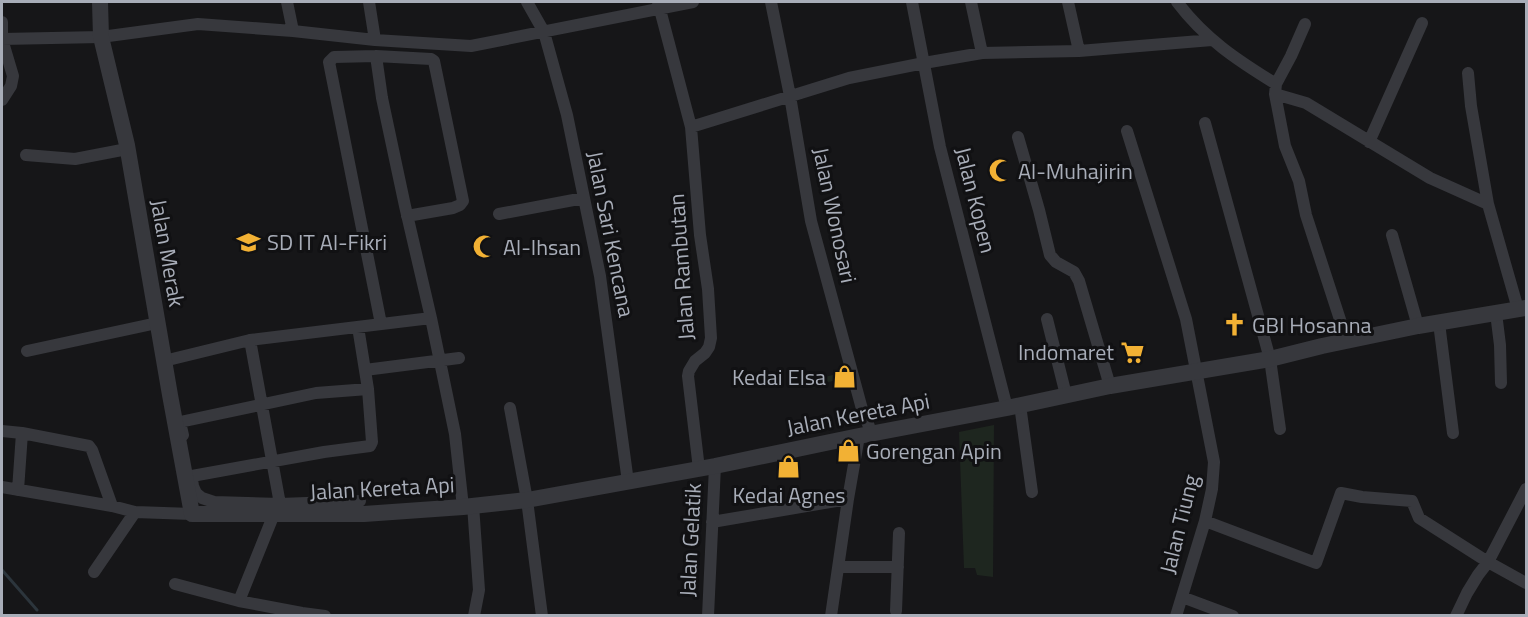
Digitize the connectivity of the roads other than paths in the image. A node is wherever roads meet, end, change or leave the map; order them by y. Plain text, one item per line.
1 (100, 2) edge
2 (286, 2) edge
3 (369, 2) edge
4 (527, 2) edge
5 (693, 2) edge
6 (771, 2) edge
7 (912, 2) edge
8 (971, 2) edge
9 (1068, 2) edge
10 (1177, 2) edge
11 (659, 5) edge
12 (2, 22) edge
13 (1422, 23) dead end
14 (1305, 24) dead end
15 (293, 31) junction
16 (544, 32) junction
17 (101, 37) junction
18 (2, 39) edge
19 (375, 40) junction
20 (1212, 40) junction
21 (1079, 51) junction
22 (982, 53) junction
23 (376, 56) junction
24 (924, 63) junction
25 (1468, 73) dead end
26 (1276, 89) junction
27 (790, 96) junction
28 (2, 100) edge
29 (1205, 123) dead end
30 (691, 127) junction
31 (1127, 131) dead end
32 (1018, 137) dead end
33 (1369, 142) junction
34 (127, 149) junction
35 (26, 155) dead end
36 (584, 198) junction
37 (1488, 204) junction
38 (499, 214) dead end
39 (407, 216) junction
40 (1392, 235) dead end
41 (1522, 309) edge
42 (1496, 313) junction
43 (431, 318) junction
44 (1047, 319) dead end
45 (157, 323) junction
46 (1439, 323) junction
47 (381, 324) junction
48 (1418, 326) junction
49 (358, 327) junction
50 (250, 340) junction
51 (1347, 341) junction
52 (27, 351) dead end
53 (459, 358) dead end
54 (1270, 359) junction
55 (440, 360) junction
56 (164, 361) junction
57 (365, 370) junction
58 (1196, 371) junction
59 (1501, 383) dead end
60 (1110, 386) junction
61 (368, 389) junction
62 (1066, 395) junction
63 (262, 405) junction
64 (1013, 406) junction
65 (510, 408) dead end
66 (1280, 429) dead end
67 (2, 431) edge
68 (22, 433) junction
69 (1453, 433) dead end
70 (865, 435) junction
71 (273, 462) junction
72 (707, 468) junction
73 (192, 476) junction
74 (628, 482) junction
75 (2, 488) edge
76 (1527, 489) edge
77 (18, 490) junction
78 (1032, 492) dead end
79 (848, 499) junction
80 (527, 500) junction
81 (360, 501) dead end
82 (112, 506) junction
83 (468, 506) junction
84 (277, 509) junction
85 (135, 512) junction
86 (192, 514) junction
87 (1205, 520) junction
88 (712, 522) junction
89 (899, 533) dead end
90 (1488, 562) junction
91 (839, 567) junction
92 (898, 567) junction
93 (94, 572) dead end
94 (1527, 583) edge
95 (175, 584) dead end
96 (1182, 597) junction
97 (239, 601) junction
98 (896, 610) dead end
99 (325, 615) edge
100 (474, 615) edge
101 (542, 615) edge
102 (708, 615) edge
103 (831, 615) edge
104 (1176, 615) edge
105 (1233, 615) edge
106 (1456, 615) edge

1 - 17 street, Jalan Merak
2 - 15 street
3 - 19 street
4 - 16 street, Jalan Sari Kencana
5 - 11 street
6 - 27 street, Jalan Wonosari
7 - 24 street, Jalan Kopen
8 - 22 street
9 - 21 street
10 - 20 street
11 - 16 street
11 - 30 street, Jalan Rambutan
12 - 18 street
13 - 33 street
14 - 26 street
15 - 17 street
15 - 19 street
16 - 19 street
16 - 36 street, Jalan Sari Kencana
17 - 18 street
17 - 34 street, Jalan Merak
18 - 28 street
20 - 21 street
20 - 26 street
21 - 22 street
22 - 24 street
23 - 39 street
23 - 39 street
23 - 47 street
24 - 27 street
24 - 64 street, Jalan Kopen
25 - 37 street
26 - 33 street
26 - 51 street
27 - 30 street
27 - 70 street, Jalan Wonosari
29 - 54 street
30 - 72 street, Jalan Rambutan
31 - 58 street, Jalan Tiung
32 - 60 street
33 - 37 street
34 - 35 street
34 - 45 street, Jalan Merak
36 - 38 street
36 - 74 street, Jalan Sari Kencana
37 - 41 street
39 - 43 street
40 - 48 street
41 - 42 street, Jalan Kereta Api
42 - 46 street, Jalan Kereta Api
42 - 59 street
43 - 47 street
43 - 55 street
44 - 62 street
45 - 52 street
45 - 56 street, Jalan Merak
46 - 48 street, Jalan Kereta Api
46 - 69 street
47 - 49 street
48 - 51 street, Jalan Kereta Api
49 - 50 street
49 - 57 street
50 - 56 street
50 - 63 street
51 - 54 street, Jalan Kereta Api
53 - 55 street
54 - 58 street, Jalan Kereta Api
54 - 66 street
55 - 57 street
55 - 83 street
56 - 86 street, Jalan Merak
57 - 61 street
58 - 60 street, Jalan Kereta Api
58 - 87 street, Jalan Tiung
60 - 62 street, Jalan Kereta Api
61 - 63 street
61 - 71 street
62 - 64 street, Jalan Kereta Api
63 - 71 street
63 - 73 street
64 - 70 street, Jalan Kereta Api
64 - 78 street, Jalan Kopen
65 - 80 street
67 - 68 street
68 - 77 street
68 - 82 street
70 - 72 street, Jalan Kereta Api
70 - 79 street
71 - 73 street
71 - 84 street
72 - 74 street, Jalan Kereta Api
72 - 88 street, Jalan Gelatik
73 - 84 street
74 - 80 street, Jalan Kereta Api
75 - 77 street
76 - 90 street
77 - 82 street
79 - 88 street
79 - 91 street
80 - 83 street, Jalan Kereta Api
80 - 101 street
81 - 84 street
82 - 85 street
83 - 84 street, Jalan Kereta Api
83 - 100 street
84 - 86 street, Jalan Kereta Api
84 - 97 street
85 - 86 street
85 - 93 street
87 - 90 street
87 - 96 street, Jalan Tiung
88 - 102 street, Jalan Gelatik
89 - 92 street
90 - 94 street
90 - 106 street
91 - 92 street
91 - 103 street
92 - 98 street
95 - 97 street
96 - 104 street, Jalan Tiung
96 - 105 street
97 - 99 street

